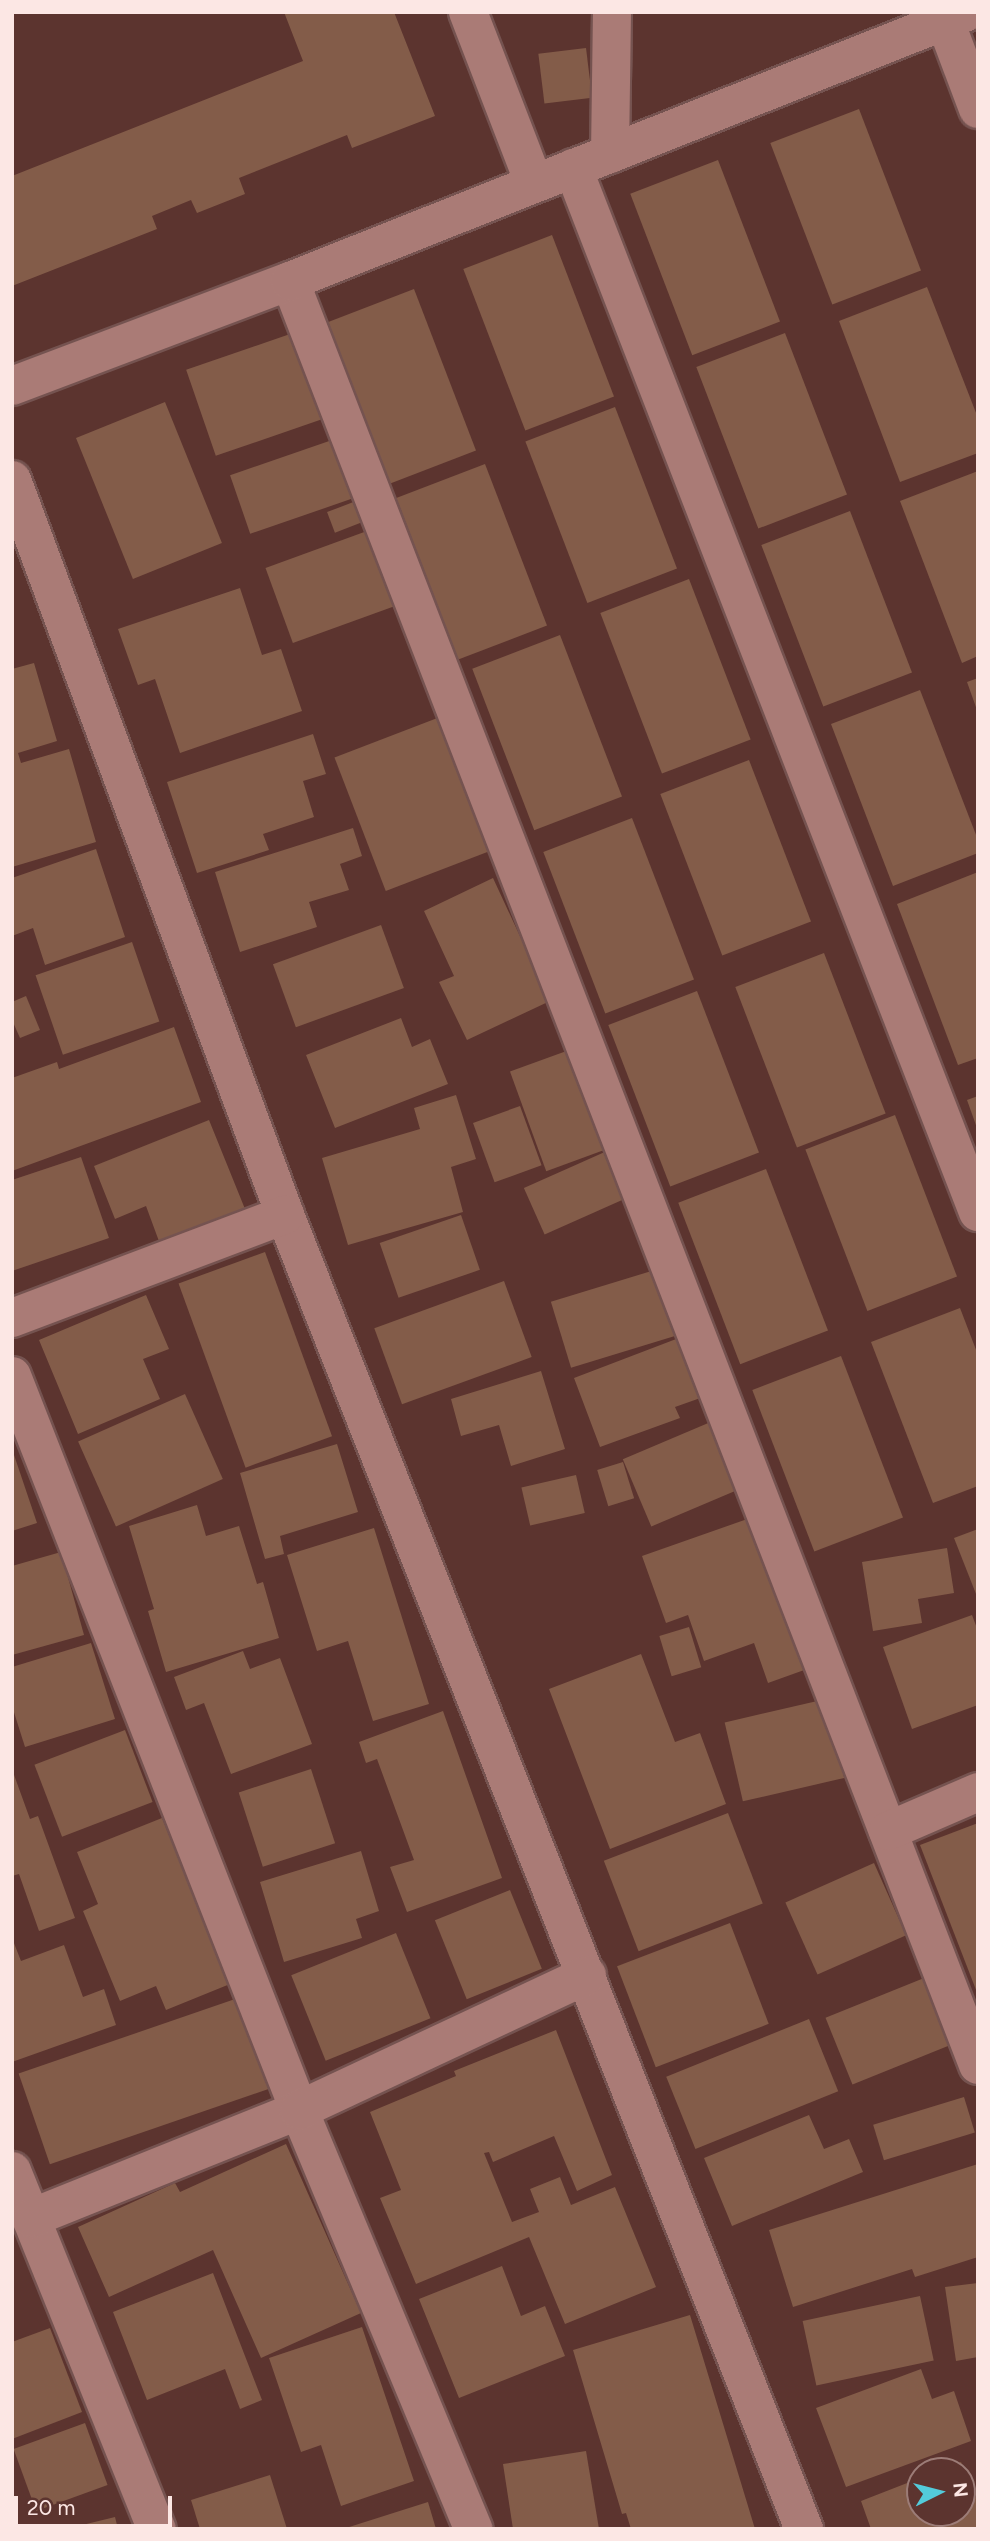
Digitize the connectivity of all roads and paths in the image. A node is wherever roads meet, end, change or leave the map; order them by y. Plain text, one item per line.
1 (468, 12) edge
2 (612, 12) edge
3 (956, 17) edge
4 (978, 109) edge
5 (610, 154) junction
6 (573, 169) junction
7 (534, 183) junction
8 (290, 281) junction
9 (12, 386) edge
10 (12, 480) edge
11 (978, 1212) edge
12 (285, 1215) junction
13 (12, 1318) edge
14 (12, 1376) edge
15 (978, 1792) edge
16 (888, 1831) junction
17 (587, 1975) junction
18 (978, 2065) edge
19 (299, 2110) junction
20 (12, 2171) edge
21 (31, 2218) junction
22 (158, 2529) edge
23 (473, 2529) edge
24 (804, 2529) edge

1 - 7 street
2 - 5 street
3 - 4 street
3 - 5 street
5 - 6 street
6 - 7 street
6 - 11 street
7 - 8 street
8 - 9 street
8 - 16 street
10 - 12 street
12 - 13 street
12 - 17 street
14 - 19 street
15 - 16 street
16 - 18 street
17 - 19 street
17 - 24 street
19 - 21 street
19 - 23 street
20 - 21 street
21 - 22 street

